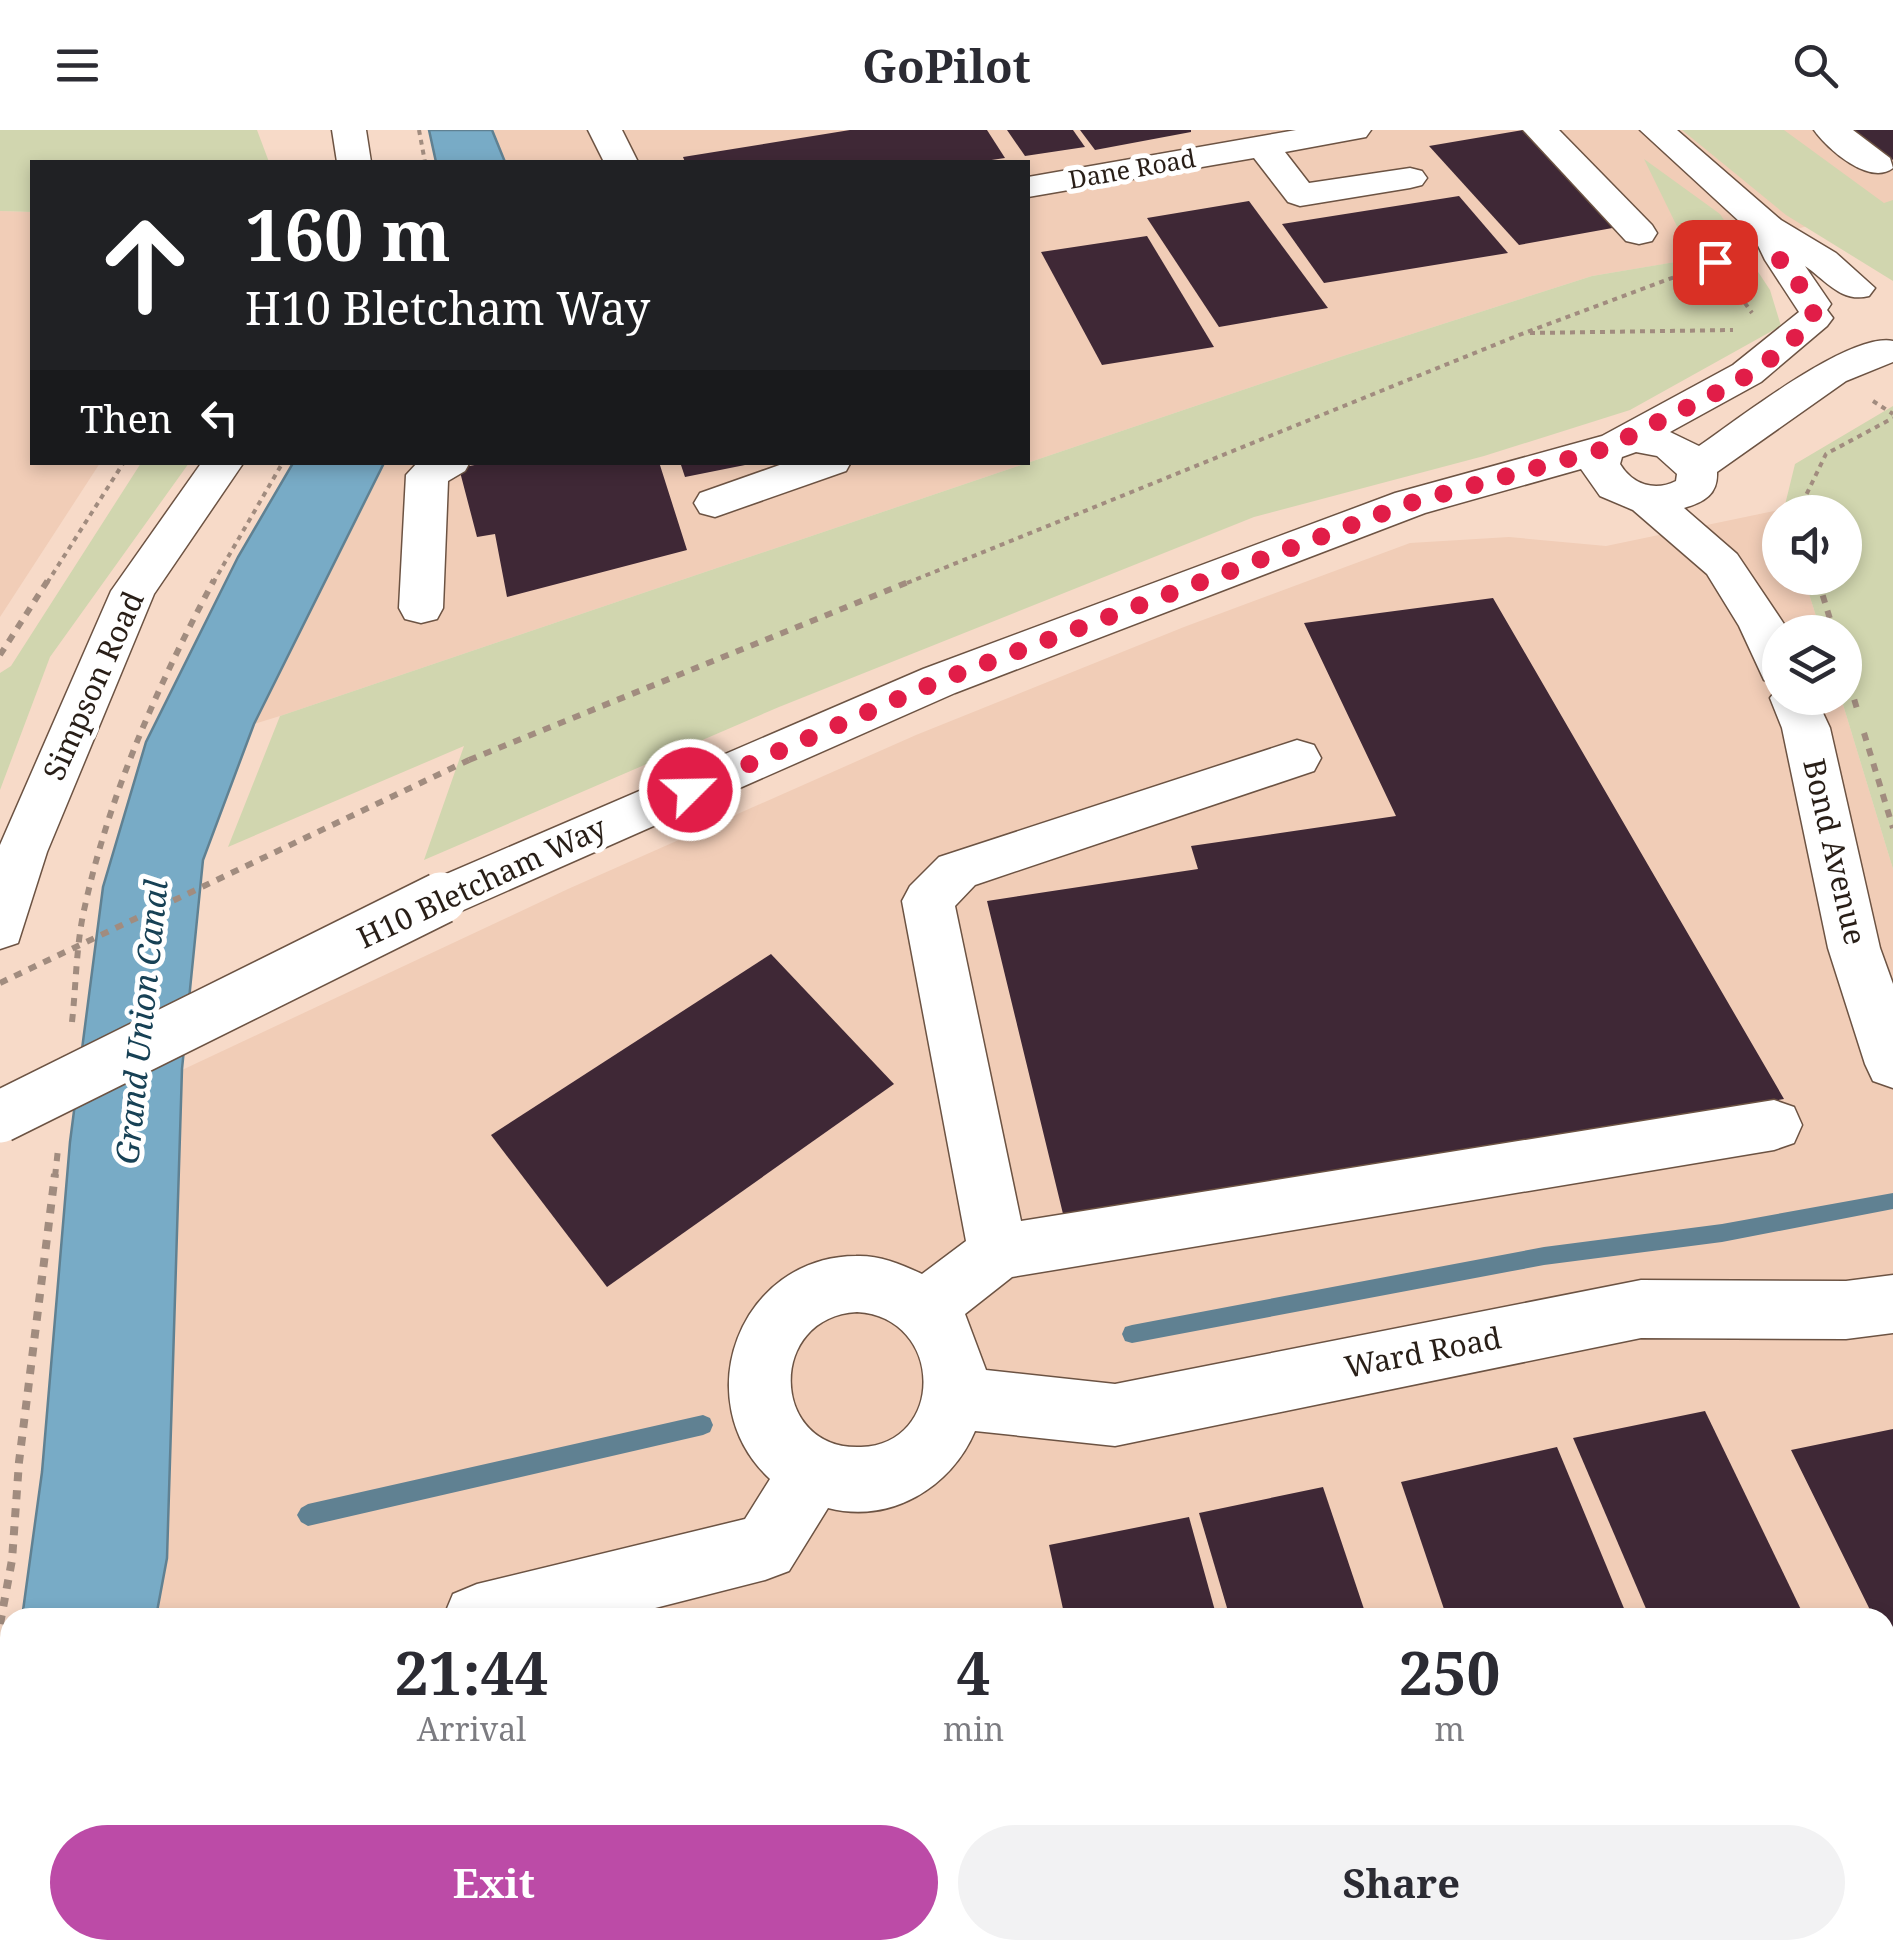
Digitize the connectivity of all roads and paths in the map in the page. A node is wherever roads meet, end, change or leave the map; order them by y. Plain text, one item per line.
1 (349, 130) edge
2 (419, 130) edge
3 (605, 130) edge
4 (1354, 130) edge
5 (1540, 130) edge
6 (1657, 130) edge
7 (1830, 130) edge
8 (1263, 146) junction
9 (354, 160) edge
10 (425, 160) edge
11 (621, 160) edge
12 (1878, 166) dead end
13 (1410, 178) dead end
14 (1030, 187) edge
15 (1640, 233) dead end
16 (1775, 244) junction
17 (1874, 292) edge
18 (1813, 311) junction
19 (1746, 330) dead end
20 (1524, 333) junction
21 (1890, 351) edge
22 (1893, 418) edge
23 (1610, 457) junction
24 (122, 465) edge
25 (222, 465) edge
26 (444, 465) edge
27 (822, 465) edge
28 (1697, 474) junction
29 (1806, 495) edge
30 (1647, 499) junction
31 (715, 503) dead end
32 (1722, 564) junction
33 (421, 608) dead end
34 (1762, 628) edge
35 (0, 655) edge
36 (1800, 715) edge
37 (1859, 715) edge
38 (1297, 758) dead end
39 (1893, 828) edge
40 (0, 928) edge
41 (0, 983) edge
42 (1893, 1064) edge
43 (0, 1117) edge
44 (1774, 1125) dead end
45 (998, 1252) junction
46 (1893, 1304) edge
47 (925, 1308) junction
48 (956, 1398) junction
49 (814, 1471) junction
50 (518, 1608) edge

1 - 9 street
2 - 10 path
3 - 11 street
4 - 8 street, Dane Road
5 - 15 street
6 - 16 street
7 - 12 street
8 - 13 street
8 - 14 street, Dane Road
16 - 17 street
16 - 18 street
16 - 20 path
17 - 18 street
18 - 21 street
18 - 23 street, H10 Bletcham Way
19 - 20 path
20 - 41 path, bridge
21 - 28 street
22 - 29 path
23 - 28 street
23 - 30 street
23 - 43 street, H10 Bletcham Way, bridge
24 - 35 path
25 - 40 street, Simpson Road
26 - 33 street
27 - 31 street
28 - 30 street
28 - 32 street
30 - 32 street
32 - 34 street
36 - 42 street, Bond Avenue
37 - 39 path
38 - 45 street
44 - 45 street
45 - 47 street
46 - 48 street, Ward Road
47 - 48 street
47 - 49 street
48 - 49 street
49 - 50 street

